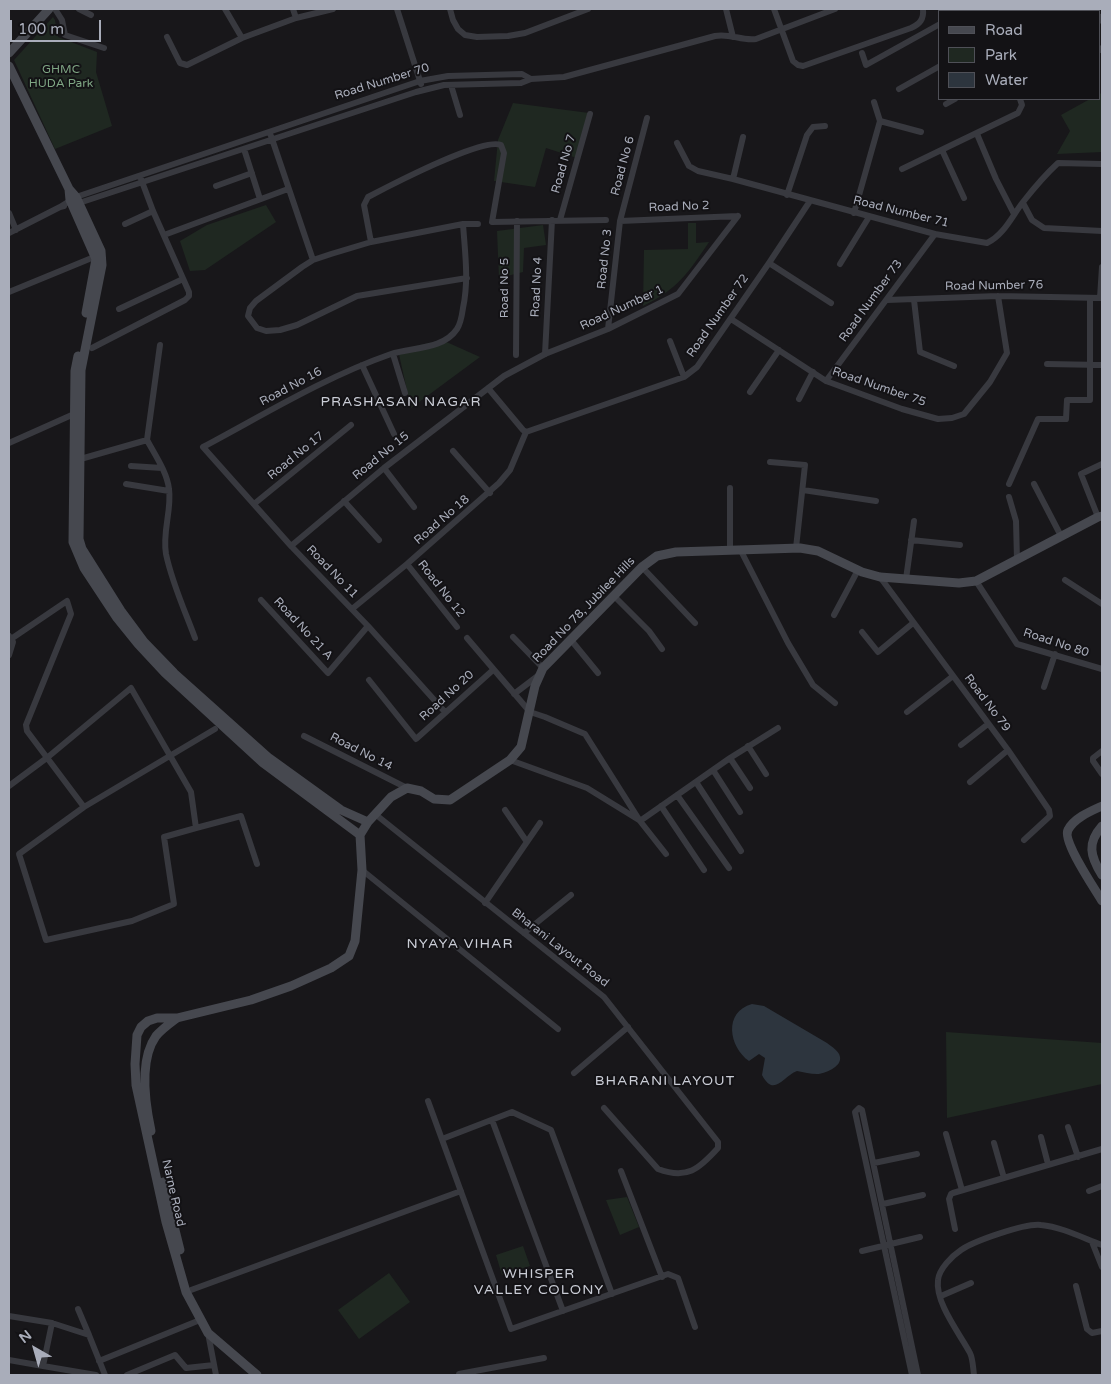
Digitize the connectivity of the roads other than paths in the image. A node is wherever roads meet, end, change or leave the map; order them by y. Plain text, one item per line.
1 (49, 9) edge
2 (55, 9) edge
3 (79, 9) edge
4 (225, 9) edge
5 (293, 9) edge
6 (333, 9) edge
7 (397, 9) edge
8 (450, 9) edge
9 (588, 9) edge
10 (726, 9) edge
11 (774, 9) edge
12 (835, 9) edge
13 (923, 9) edge
14 (91, 15) dead end
15 (296, 18) junction
16 (938, 25) edge
17 (782, 30) junction
18 (167, 37) dead end
19 (733, 37) junction
20 (242, 38) junction
21 (104, 48) dead end
22 (9, 53) edge
23 (862, 53) dead end
24 (9, 66) edge
25 (938, 67) edge
26 (531, 79) junction
27 (420, 81) junction
28 (451, 85) junction
29 (899, 89) dead end
30 (422, 90) junction
31 (953, 100) edge
32 (1020, 100) edge
33 (874, 102) dead end
34 (946, 104) dead end
35 (590, 114) dead end
36 (460, 115) dead end
37 (647, 118) dead end
38 (880, 120) junction
39 (825, 126) dead end
40 (270, 132) junction
41 (921, 132) dead end
42 (976, 134) junction
43 (743, 137) dead end
44 (272, 140) junction
45 (677, 144) dead end
46 (244, 149) junction
47 (942, 150) junction
48 (1102, 164) edge
49 (902, 169) dead end
50 (252, 173) junction
51 (140, 176) junction
52 (732, 179) junction
53 (142, 183) junction
54 (216, 186) dead end
55 (288, 189) junction
56 (788, 194) junction
57 (964, 198) dead end
58 (260, 199) junction
59 (75, 201) junction
60 (810, 201) junction
61 (1023, 202) junction
62 (153, 211) junction
63 (9, 213) edge
64 (854, 213) junction
65 (1014, 214) junction
66 (738, 216) joint
67 (869, 217) junction
68 (552, 220) junction
69 (560, 220) junction
70 (606, 220) dead end
71 (620, 220) junction
72 (517, 221) junction
73 (124, 224) dead end
74 (463, 224) junction
75 (478, 224) dead end
76 (16, 230) junction
77 (1102, 231) edge
78 (9, 233) edge
79 (935, 234) junction
80 (164, 235) junction
81 (371, 242) junction
82 (99, 255) junction
83 (314, 260) junction
84 (769, 263) junction
85 (840, 264) dead end
86 (1102, 268) edge
87 (467, 278) junction
88 (183, 279) junction
89 (9, 292) edge
90 (998, 296) junction
91 (1090, 298) junction
92 (1101, 298) edge
93 (886, 300) junction
94 (914, 300) junction
95 (831, 303) dead end
96 (119, 309) dead end
97 (731, 319) junction
98 (608, 329) junction
99 (670, 341) dead end
100 (160, 345) dead end
101 (92, 348) dead end
102 (779, 350) junction
103 (393, 354) junction
104 (545, 354) junction
105 (516, 355) dead end
106 (1047, 364) dead end
107 (1102, 364) edge
108 (362, 365) junction
109 (1089, 365) junction
110 (954, 366) dead end
111 (813, 372) junction
112 (684, 377) junction
113 (826, 381) junction
114 (488, 388) junction
115 (405, 392) dead end
116 (750, 392) dead end
117 (798, 399) dead end
118 (74, 414) junction
119 (351, 425) dead end
120 (526, 432) junction
121 (394, 434) dead end
122 (148, 440) junction
123 (9, 443) edge
124 (203, 447) joint
125 (453, 450) dead end
126 (76, 461) junction
127 (770, 462) dead end
128 (1102, 464) edge
129 (131, 466) dead end
130 (162, 468) junction
131 (384, 468) junction
132 (126, 484) dead end
133 (1009, 484) dead end
134 (1034, 484) dead end
135 (730, 488) dead end
136 (802, 490) junction
137 (170, 491) junction
138 (490, 493) junction
139 (1009, 497) dead end
140 (344, 501) junction
141 (876, 501) dead end
142 (254, 504) junction
143 (414, 507) dead end
144 (1100, 517) edge
145 (914, 521) dead end
146 (1061, 536) junction
147 (379, 540) dead end
148 (911, 540) junction
149 (960, 545) dead end
150 (291, 546) junction
151 (796, 548) junction
152 (740, 549) junction
153 (730, 550) junction
154 (1017, 560) junction
155 (407, 564) junction
156 (642, 567) junction
157 (858, 570) junction
158 (880, 578) junction
159 (906, 579) junction
160 (1065, 580) dead end
161 (976, 581) junction
162 (614, 596) junction
163 (261, 600) dead end
164 (1102, 604) edge
165 (352, 609) junction
166 (834, 615) dead end
167 (695, 623) dead end
168 (913, 623) junction
169 (368, 626) junction
170 (457, 627) dead end
171 (862, 632) dead end
172 (10, 637) edge
173 (513, 637) dead end
174 (195, 638) dead end
175 (467, 638) dead end
176 (571, 640) junction
177 (662, 649) dead end
178 (9, 654) edge
179 (1055, 654) junction
180 (1102, 669) edge
181 (494, 670) junction
182 (542, 671) junction
183 (598, 673) dead end
184 (953, 676) junction
185 (369, 680) dead end
186 (1044, 687) dead end
187 (514, 694) junction
188 (835, 703) dead end
189 (445, 712) junction
190 (530, 712) junction
191 (908, 712) dead end
192 (988, 724) junction
193 (778, 728) dead end
194 (215, 729) dead end
195 (304, 736) dead end
196 (961, 745) dead end
197 (748, 746) junction
198 (1008, 750) junction
199 (1102, 751) edge
200 (48, 756) junction
201 (170, 756) junction
202 (730, 758) junction
203 (510, 760) junction
204 (713, 770) junction
205 (766, 774) dead end
206 (1102, 774) edge
207 (12, 779) edge
208 (696, 782) junction
209 (970, 782) dead end
210 (9, 786) edge
211 (407, 788) junction
212 (750, 788) dead end
213 (678, 795) junction
214 (661, 806) junction
215 (1102, 806) edge
216 (84, 807) junction
217 (505, 810) dead end
218 (740, 812) dead end
219 (375, 814) junction
220 (640, 821) junction
221 (368, 822) junction
222 (540, 823) dead end
223 (1102, 826) edge
224 (196, 828) junction
225 (360, 835) junction
226 (1024, 840) dead end
227 (527, 842) junction
228 (741, 851) dead end
229 (666, 854) dead end
230 (257, 864) dead end
231 (729, 868) dead end
232 (362, 870) junction
233 (704, 870) dead end
234 (1102, 872) edge
235 (572, 895) dead end
236 (1102, 901) edge
237 (485, 903) junction
238 (524, 933) junction
239 (177, 1018) junction
240 (628, 1026) junction
241 (558, 1030) dead end
242 (574, 1074) dead end
243 (428, 1101) dead end
244 (604, 1108) dead end
245 (492, 1120) junction
246 (1068, 1127) dead end
247 (946, 1134) dead end
248 (1041, 1137) dead end
249 (442, 1138) junction
250 (994, 1143) dead end
251 (1102, 1149) edge
252 (917, 1154) dead end
253 (1078, 1156) junction
254 (874, 1163) junction
255 (1048, 1164) junction
256 (621, 1171) dead end
257 (1004, 1178) junction
258 (1102, 1186) edge
259 (962, 1190) junction
260 (461, 1191) junction
261 (1089, 1191) dead end
262 (923, 1195) dead end
263 (882, 1204) junction
264 (955, 1229) dead end
265 (920, 1237) dead end
266 (1092, 1242) junction
267 (888, 1245) junction
268 (1102, 1245) edge
269 (862, 1250) dead end
270 (1102, 1267) edge
271 (662, 1276) junction
272 (971, 1283) dead end
273 (1076, 1286) dead end
274 (190, 1290) junction
275 (612, 1294) junction
276 (941, 1296) junction
277 (78, 1309) dead end
278 (563, 1311) junction
279 (9, 1316) edge
280 (200, 1320) junction
281 (52, 1323) junction
282 (695, 1327) dead end
283 (1102, 1331) edge
284 (208, 1334) junction
285 (89, 1336) junction
286 (544, 1358) dead end
287 (9, 1360) edge
288 (100, 1361) junction
289 (214, 1365) junction
290 (43, 1366) junction
291 (96, 1375) edge
292 (104, 1375) edge
293 (127, 1375) edge
294 (216, 1375) edge
295 (257, 1375) edge
296 (266, 1375) edge
297 (458, 1375) edge
298 (912, 1375) edge
299 (918, 1375) edge
300 (974, 1375) edge

1 - 22 main road
2 - 21 street
3 - 14 street
4 - 20 street
5 - 15 street
6 - 15 street
7 - 27 street
8 - 9 street
10 - 19 street
11 - 17 street
12 - 17 street, Road Number 70
13 - 17 street
15 - 20 street
16 - 23 street
17 - 19 street, Road Number 70
18 - 20 street
19 - 26 street, Road Number 70
24 - 59 main road
25 - 29 street
26 - 27 street, Road Number 70
26 - 28 street
27 - 30 street
27 - 40 street, Road Number 70
28 - 30 street
28 - 36 street
30 - 44 street
31 - 34 street
32 - 42 street
33 - 38 street
35 - 69 street, Road No 7
37 - 71 street, Road No 6
38 - 41 street
38 - 64 street
39 - 56 street
40 - 44 street
40 - 51 street, Road Number 70
42 - 47 street
42 - 65 street
43 - 52 street
44 - 46 street
44 - 55 street
45 - 52 street, Road Number 71
46 - 50 street
46 - 53 street
47 - 49 street
47 - 57 street
48 - 61 street, Road Number 71
50 - 54 street
50 - 58 street
51 - 53 street
51 - 59 street, Road Number 70
52 - 56 street, Road Number 71
53 - 59 street
53 - 62 street
55 - 58 street
55 - 83 street
56 - 60 street, Road Number 71
58 - 80 street
59 - 76 street
59 - 82 main road
60 - 64 street, Road Number 71
60 - 84 street, Road Number 72
61 - 65 street, Road Number 71
61 - 77 street
62 - 73 street
62 - 80 street
63 - 76 street
64 - 67 street, Road Number 71
65 - 79 street, Road Number 71
66 - 71 street, Road No 2
66 - 98 street, Road Number 1
67 - 79 street, Road Number 71
67 - 85 street
68 - 69 street
68 - 72 street
68 - 104 street, Road No 4
69 - 70 street
71 - 98 street, Road No 3
72 - 81 street
72 - 105 street, Road No 5
74 - 75 street
74 - 81 street
74 - 87 street, Road No 16
76 - 78 street
79 - 93 street, Road Number 73
80 - 88 street
81 - 83 street
82 - 89 street
82 - 118 main road
82 - 126 main road
83 - 87 street
84 - 95 street
84 - 97 street, Road Number 72
86 - 92 street
87 - 103 street, Road No 16
88 - 96 street
88 - 101 street
90 - 91 street, Road Number 76
90 - 94 street, Road Number 76
90 - 113 street, Road Number 75
91 - 92 street, Road Number 76
91 - 109 street
93 - 94 street, Road Number 76
93 - 113 street, Road Number 73
94 - 110 street
97 - 102 street, Road Number 75
97 - 112 street, Road Number 72
98 - 104 street, Road Number 1
99 - 112 street
100 - 122 street
102 - 111 street, Road Number 75
102 - 116 street
103 - 108 street, Road No 16
103 - 115 street
104 - 114 street, Road Number 1
106 - 109 street
107 - 109 street
108 - 121 street
108 - 124 street, Road No 16
109 - 133 street
111 - 113 street, Road Number 75
111 - 117 street
112 - 120 street, Road Number 72
114 - 120 street
114 - 131 street, Road No 15
118 - 123 street
118 - 126 main road
119 - 142 street, Road No 17
120 - 138 street, Road No 18
122 - 126 street
122 - 130 street
124 - 142 street, Road No 11
125 - 138 street
126 - 221 main road
126 - 225 main road
127 - 136 street
128 - 144 street
129 - 130 street
130 - 137 street
131 - 140 street, Road No 15
131 - 143 street
132 - 137 street
134 - 146 street
135 - 153 street
136 - 141 street
136 - 151 street
137 - 174 street
138 - 155 street, Road No 18
139 - 154 street
140 - 147 street
140 - 150 street, Road No 15
142 - 150 street, Road No 11
144 - 146 main road, Road No 78, Jubilee Hills
145 - 148 street
146 - 154 main road, Road No 78, Jubilee Hills
148 - 149 street
148 - 159 street
150 - 165 street, Road No 11
151 - 152 main road, Road No 78, Jubilee Hills
151 - 157 main road, Road No 78, Jubilee Hills
152 - 153 main road, Road No 78, Jubilee Hills
152 - 188 street
153 - 156 main road, Road No 78, Jubilee Hills
154 - 161 main road, Road No 78, Jubilee Hills
155 - 165 street, Road No 18
155 - 170 street, Road No 12
156 - 162 main road, Road No 78, Jubilee Hills
156 - 167 street
157 - 158 main road, Road No 78, Jubilee Hills
157 - 166 street
158 - 159 main road, Road No 78, Jubilee Hills
158 - 168 street, Road No 79
159 - 161 main road, Road No 78, Jubilee Hills
160 - 164 street
161 - 179 street, Road No 80
162 - 176 main road, Road No 78, Jubilee Hills
162 - 177 street
163 - 169 street, Road No 21 A
165 - 169 street, Road No 11
168 - 171 street
168 - 184 street, Road No 79
169 - 189 street, Road No 11
172 - 178 street
172 - 200 street
173 - 182 street
175 - 181 street
176 - 182 main road, Road No 78, Jubilee Hills
176 - 183 street
179 - 180 street, Road No 80
179 - 186 street
181 - 187 street
181 - 189 street, Road No 20
182 - 187 street
182 - 190 main road, Road No 78, Jubilee Hills
184 - 191 street
184 - 192 street, Road No 79
185 - 189 street, Road No 20
187 - 190 street
190 - 203 main road, Road No 78, Jubilee Hills
190 - 220 street
192 - 196 street
192 - 198 street, Road No 79
193 - 197 street
194 - 201 street
195 - 211 street, Road No 14
197 - 202 street
197 - 205 street
198 - 209 street
198 - 226 street, Road No 79
199 - 206 street
200 - 201 street
200 - 207 street
200 - 216 street
201 - 216 street
201 - 224 street
202 - 204 street
202 - 212 street
203 - 211 main road, Road No 78, Jubilee Hills
203 - 220 street
204 - 208 street
204 - 218 street
207 - 210 street
208 - 213 street
208 - 228 street
211 - 219 main road
213 - 214 street
213 - 231 street
214 - 220 street
214 - 233 street
215 - 236 main road
216 - 224 street
217 - 227 street
219 - 221 main road
219 - 237 street, Bharani Layout Road
220 - 229 street
221 - 225 main road
222 - 227 street
223 - 234 main road
224 - 230 street
225 - 232 main road, Narne Road
227 - 237 street
232 - 239 main road, Narne Road
232 - 241 street
235 - 238 street
237 - 238 street, Bharani Layout Road
238 - 240 street, Bharani Layout Road
239 - 274 main road, Narne Road
239 - 280 main road, Narne Road
240 - 242 street
240 - 244 street, Bharani Layout Road
243 - 249 street
245 - 249 street
245 - 275 street
245 - 278 street
246 - 253 street
247 - 259 street
248 - 255 street
249 - 260 street
250 - 257 street
251 - 253 street
252 - 254 street
253 - 255 street
254 - 263 street
254 - 267 street
255 - 257 street
256 - 271 street
257 - 259 street
258 - 261 street
259 - 264 street
260 - 274 street
260 - 278 street
262 - 263 street
263 - 267 street
265 - 267 street
266 - 268 street
266 - 270 street
266 - 276 street
267 - 269 street
267 - 298 street
267 - 299 street
271 - 275 street
271 - 282 street
272 - 276 street
273 - 283 street
274 - 296 main road, Narne Road
275 - 278 street
276 - 300 street
277 - 285 street
279 - 281 street
280 - 284 main road, Narne Road
280 - 288 street
281 - 285 street
281 - 290 street
284 - 289 street
284 - 295 main road, Narne Road
285 - 288 street
286 - 297 street
287 - 290 street
288 - 292 street
289 - 293 street
289 - 294 street
290 - 291 street

